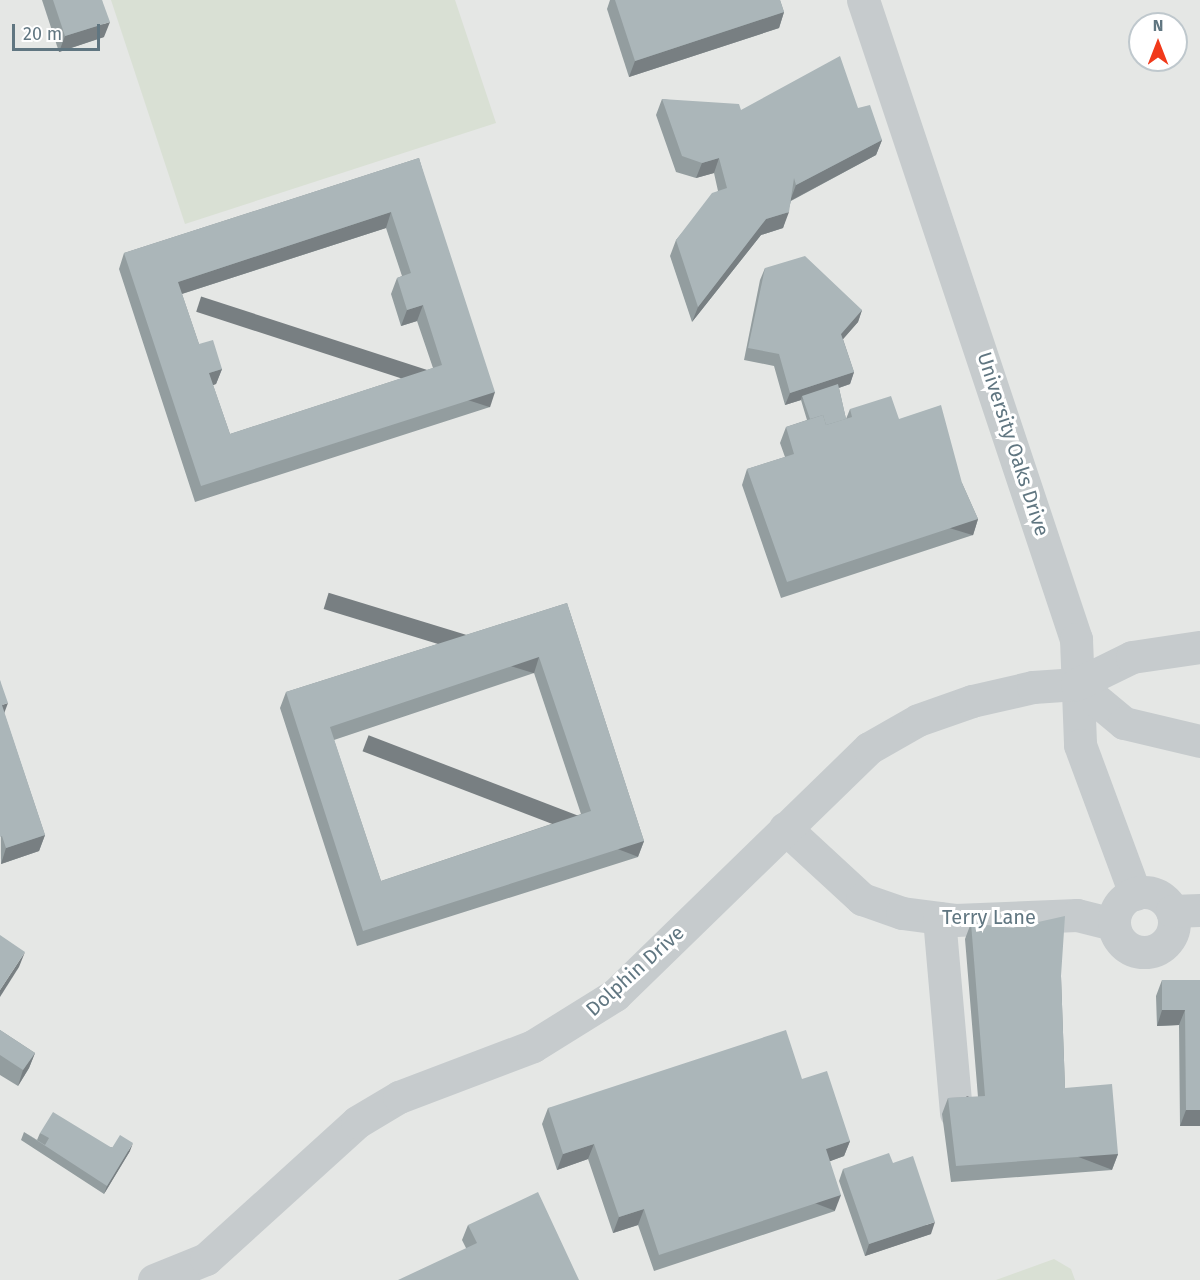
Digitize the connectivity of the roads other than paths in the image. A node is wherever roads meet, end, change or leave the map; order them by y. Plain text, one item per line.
1 (863, 0) edge
2 (1196, 649) edge
3 (1077, 684) junction
4 (1200, 741) edge
5 (784, 828) junction
6 (1135, 894) junction
7 (1186, 910) edge
8 (939, 918) junction
9 (1114, 924) junction
10 (956, 1113) edge
11 (154, 1280) edge

1 - 3 street, University Oaks Drive
2 - 3 street, Dolphin Drive
3 - 4 street
3 - 5 street, Dolphin Drive
3 - 6 street, University Oaks Drive
5 - 8 street, Terry Lane
5 - 11 street, Dolphin Drive
6 - 7 street
6 - 9 street
7 - 9 street
8 - 9 street, Terry Lane
8 - 10 street

